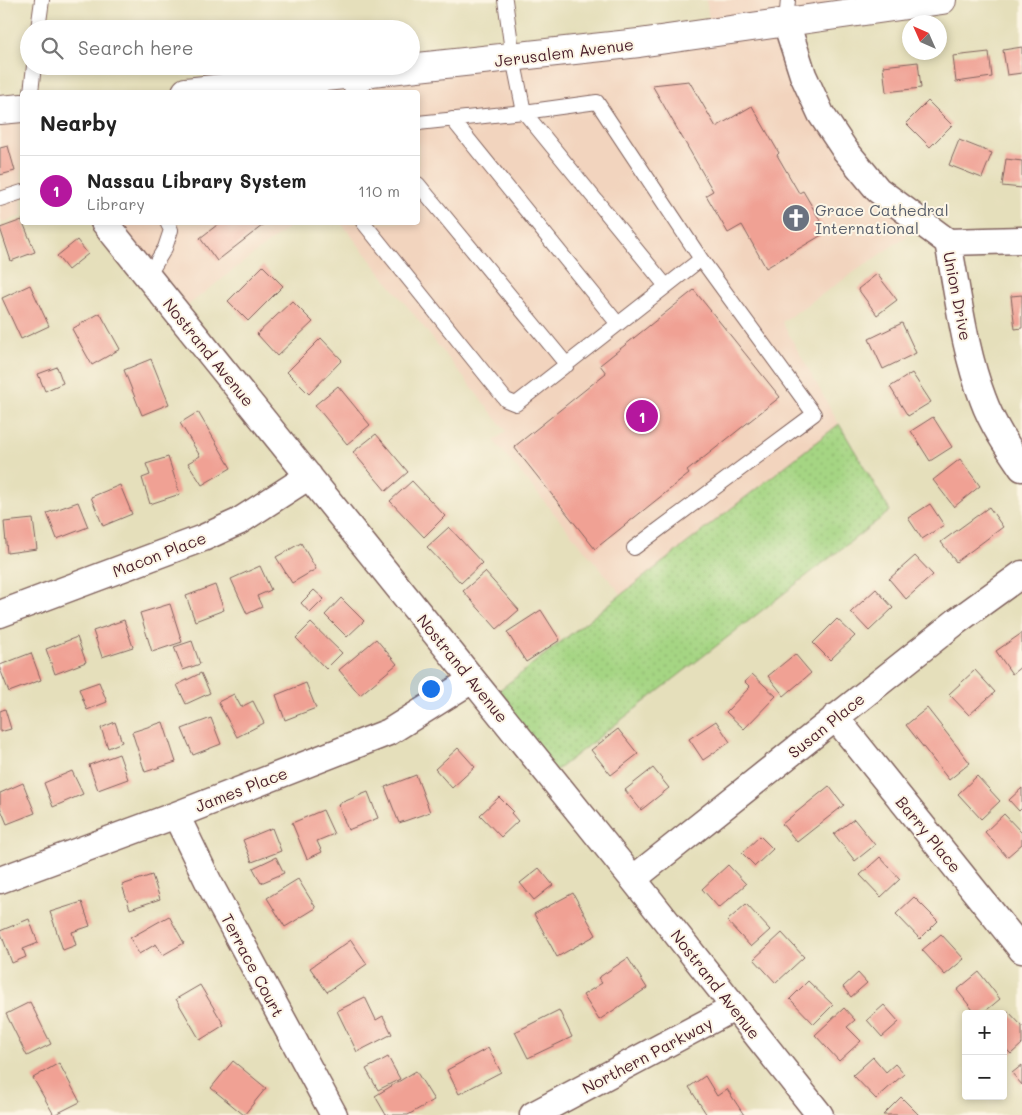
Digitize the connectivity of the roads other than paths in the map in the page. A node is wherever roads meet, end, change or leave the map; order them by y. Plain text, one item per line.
1 (42, 0) edge
2 (505, 0) edge
3 (942, 0) edge
4 (915, 2) edge
5 (787, 11) edge
6 (39, 20) edge
7 (514, 58) junction
8 (420, 68) edge
9 (33, 75) edge
10 (358, 75) edge
11 (378, 75) edge
12 (242, 89) edge
13 (31, 90) edge
14 (223, 90) edge
15 (354, 90) edge
16 (20, 108) edge
17 (0, 110) edge
18 (524, 112) junction
19 (452, 119) junction
20 (420, 123) edge
21 (420, 186) edge
22 (20, 193) edge
23 (0, 198) edge
24 (106, 225) edge
25 (168, 225) edge
26 (365, 225) edge
27 (1022, 240) edge
28 (948, 242) junction
29 (701, 259) junction
30 (148, 276) junction
31 (666, 286) junction
32 (618, 324) junction
33 (567, 365) junction
34 (1022, 468) edge
35 (309, 476) junction
36 (634, 548) dead end
37 (1022, 574) edge
38 (0, 614) edge
39 (472, 680) junction
40 (835, 717) junction
41 (176, 814) junction
42 (633, 879) junction
43 (0, 880) edge
44 (1022, 950) edge
45 (734, 1008) junction
46 (334, 1115) edge
47 (533, 1115) edge
48 (820, 1115) edge

1 - 6 lane
2 - 7 lane
3 - 4 main road, Jerusalem Avenue
4 - 5 main road, Jerusalem Avenue
5 - 7 main road, Jerusalem Avenue
5 - 28 street, Union Drive
7 - 8 main road, Jerusalem Avenue
7 - 18 lane
9 - 13 lane
10 - 12 main road, Jerusalem Avenue
11 - 15 lane
12 - 14 main road, Jerusalem Avenue
16 - 17 main road
18 - 19 lane
18 - 29 lane
18 - 31 lane
19 - 20 lane
19 - 32 lane
21 - 33 lane
22 - 23 lane
24 - 30 street, Nostrand Avenue
25 - 30 lane
26 - 33 lane
27 - 28 street
28 - 34 street, Union Drive
29 - 31 lane
29 - 36 lane
30 - 35 street, Nostrand Avenue
31 - 32 lane
32 - 33 lane
35 - 38 street, Macon Place
35 - 39 street, Nostrand Avenue
37 - 40 street, Susan Place
39 - 41 street, James Place
39 - 42 street, Nostrand Avenue
40 - 42 street, Susan Place
40 - 44 street, Barry Place
41 - 43 street, James Place
41 - 46 street, Terrace Court
42 - 45 street, Nostrand Avenue
45 - 47 street, Northern Parkway
45 - 48 street, Nostrand Avenue

